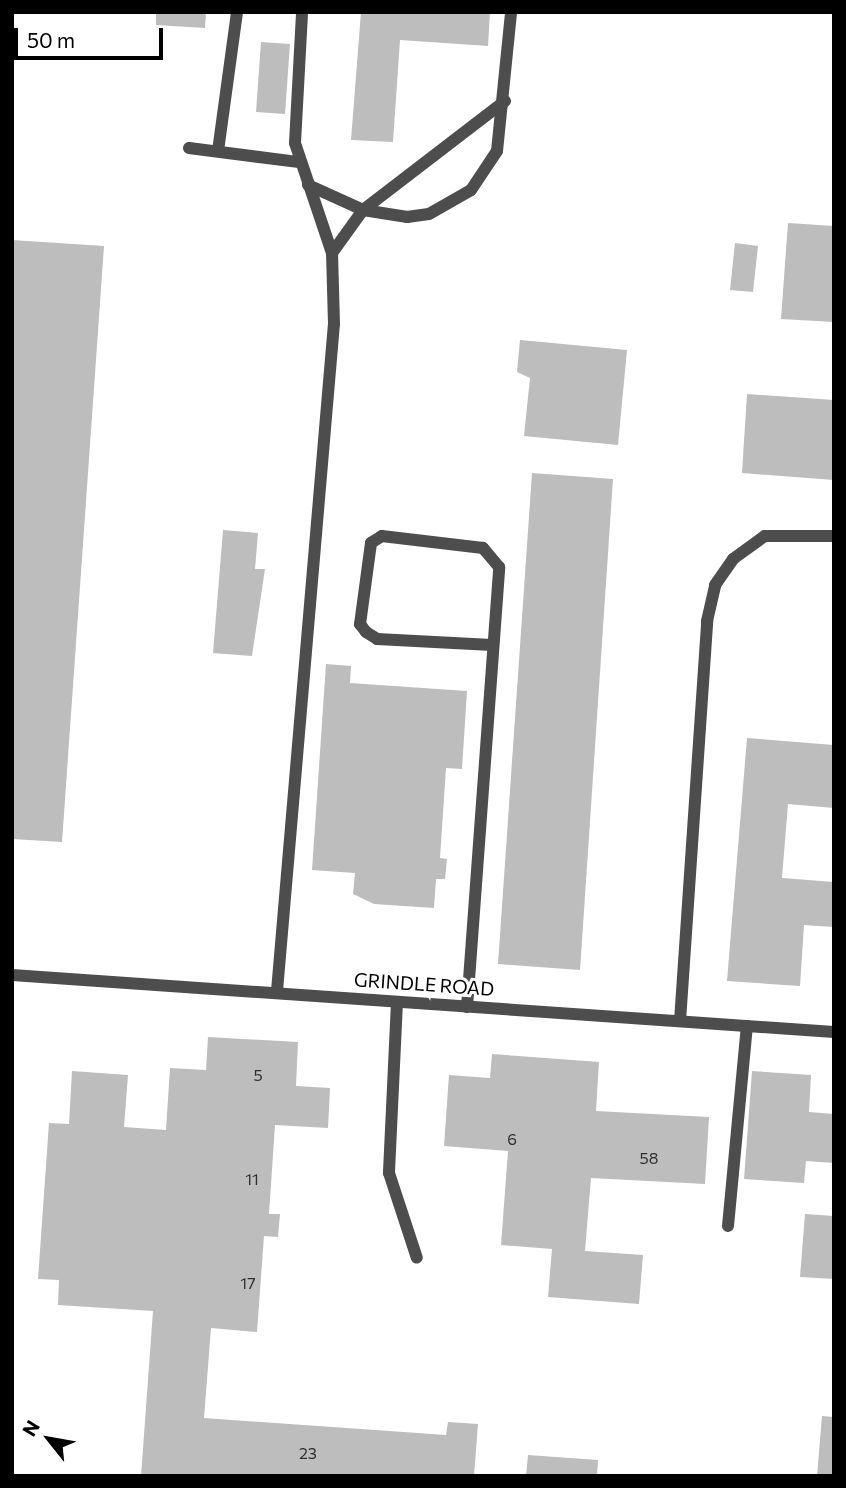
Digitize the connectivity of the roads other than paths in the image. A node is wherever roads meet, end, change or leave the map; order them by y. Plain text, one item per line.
1 (237, 12) edge
2 (302, 12) edge
3 (511, 12) edge
4 (505, 101) junction
5 (189, 148) dead end
6 (218, 151) junction
7 (299, 162) junction
8 (308, 185) junction
9 (363, 210) junction
10 (332, 253) junction
11 (834, 536) edge
12 (492, 645) junction
13 (12, 975) edge
14 (277, 991) junction
15 (397, 1002) junction
16 (467, 1007) junction
17 (680, 1021) junction
18 (747, 1026) junction
19 (834, 1032) edge
20 (728, 1226) dead end
21 (417, 1258) dead end

1 - 6 street
2 - 7 street
3 - 4 street
4 - 9 street
4 - 9 street
5 - 6 street
6 - 7 street
7 - 8 street
8 - 9 street
8 - 10 street
9 - 10 street
10 - 14 street
11 - 17 street
12 - 12 street
12 - 16 street
13 - 14 street, GRINDLE ROAD
14 - 15 street, GRINDLE ROAD
15 - 16 street, GRINDLE ROAD
15 - 21 street
16 - 17 street, GRINDLE ROAD
17 - 18 street, GRINDLE ROAD
18 - 19 street, GRINDLE ROAD
18 - 20 street

